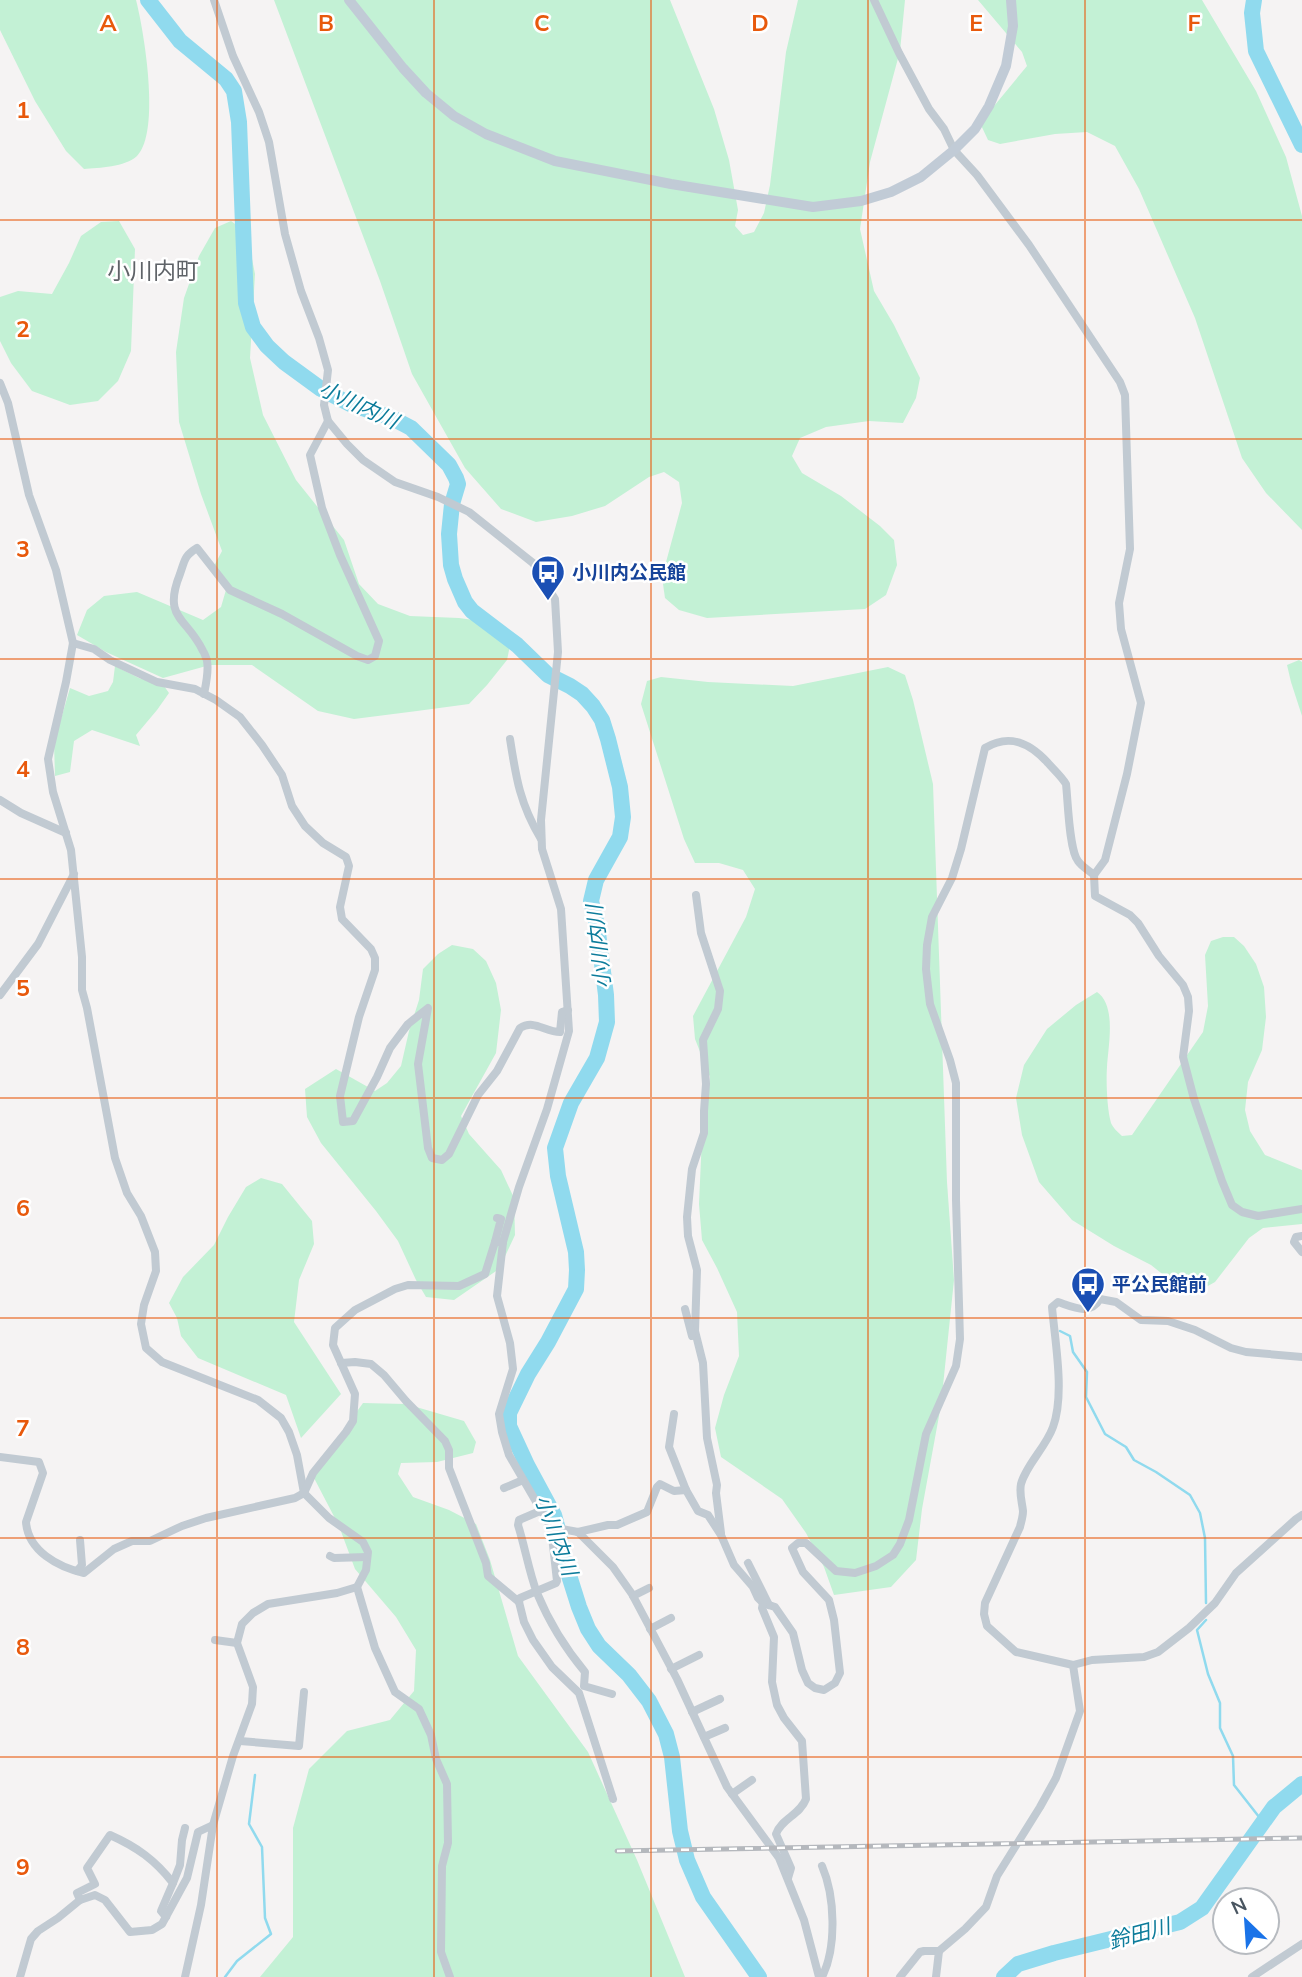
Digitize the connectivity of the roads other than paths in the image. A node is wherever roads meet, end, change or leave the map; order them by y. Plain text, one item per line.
1 (214, 0) edge
2 (349, 0) edge
3 (874, 0) edge
4 (1012, 0) edge
5 (954, 150) junction
6 (0, 383) edge
7 (328, 421) junction
8 (73, 643) junction
9 (204, 694) junction
10 (510, 739) dead end
11 (0, 800) edge
12 (66, 833) junction
13 (542, 841) junction
14 (74, 874) junction
15 (1094, 875) junction
16 (696, 895) dead end
17 (0, 995) edge
18 (568, 1010) junction
19 (1302, 1209) edge
20 (497, 1218) dead end
21 (1302, 1236) edge
22 (499, 1242) junction
23 (1302, 1252) edge
24 (685, 1309) dead end
25 (698, 1344) junction
26 (1302, 1357) edge
27 (341, 1363) junction
28 (674, 1414) dead end
29 (0, 1457) edge
30 (523, 1480) junction
31 (504, 1488) dead end
32 (686, 1490) junction
33 (304, 1493) junction
34 (540, 1511) junction
35 (1302, 1515) edge
36 (550, 1526) junction
37 (575, 1532) junction
38 (721, 1535) junction
39 (80, 1540) dead end
40 (330, 1556) dead end
41 (367, 1557) junction
42 (748, 1563) dead end
43 (77, 1571) junction
44 (357, 1587) junction
45 (649, 1588) dead end
46 (537, 1592) junction
47 (633, 1596) junction
48 (519, 1602) junction
49 (766, 1604) junction
50 (671, 1618) dead end
51 (650, 1629) junction
52 (215, 1640) dead end
53 (237, 1643) junction
54 (699, 1655) dead end
55 (1073, 1665) junction
56 (671, 1669) junction
57 (582, 1690) junction
58 (304, 1692) dead end
59 (612, 1694) dead end
60 (720, 1699) dead end
61 (692, 1712) junction
62 (725, 1728) dead end
63 (704, 1737) junction
64 (240, 1741) junction
65 (752, 1780) dead end
66 (732, 1794) junction
67 (613, 1800) dead end
68 (762, 1816) dead end
69 (754, 1823) junction
70 (213, 1825) junction
71 (186, 1828) dead end
72 (822, 1866) dead end
73 (788, 1878) junction
74 (173, 1883) junction
75 (80, 1900) junction
76 (166, 1917) junction
77 (1302, 1944) edge
78 (939, 1951) junction
79 (20, 1977) edge
80 (185, 1977) edge
81 (450, 1977) edge
82 (821, 1977) edge
83 (900, 1977) edge
84 (936, 1977) edge
85 (1252, 1977) edge

1 - 7 street
2 - 5 street
3 - 5 street
4 - 5 street
5 - 15 street
6 - 8 street
7 - 9 street
7 - 13 street
8 - 9 street
8 - 12 street
9 - 18 street
10 - 13 street
11 - 12 street
12 - 14 street
13 - 18 street
14 - 17 street
14 - 33 street
15 - 19 street
15 - 49 street
16 - 25 street
18 - 22 street
20 - 22 street
21 - 23 street
22 - 27 street
22 - 30 street
24 - 25 street
25 - 38 street
26 - 55 street
27 - 33 street
27 - 48 street
28 - 32 street
29 - 43 street
30 - 31 street
30 - 34 street
32 - 37 street
32 - 38 street
33 - 41 street
33 - 43 street
34 - 36 street
34 - 46 street
35 - 55 street
36 - 37 street
36 - 46 street
37 - 47 street
38 - 49 street
39 - 43 street
40 - 41 street
41 - 44 street
42 - 49 street
44 - 53 street
44 - 81 street
45 - 47 street
46 - 48 street
46 - 57 street
47 - 51 street
48 - 57 street
49 - 73 street
50 - 51 street
51 - 56 street
52 - 53 street
53 - 64 street
54 - 56 street
55 - 78 street
56 - 61 street
57 - 59 street
57 - 67 street
58 - 64 street
60 - 61 street
61 - 63 street
62 - 63 street
63 - 66 street
64 - 70 street
65 - 66 street
66 - 69 street
68 - 69 street
69 - 73 street
70 - 76 street
70 - 80 street
71 - 74 street
72 - 82 street
73 - 82 street
74 - 75 street
74 - 76 street
75 - 76 street
75 - 79 street
77 - 85 street
78 - 83 street
78 - 84 street

